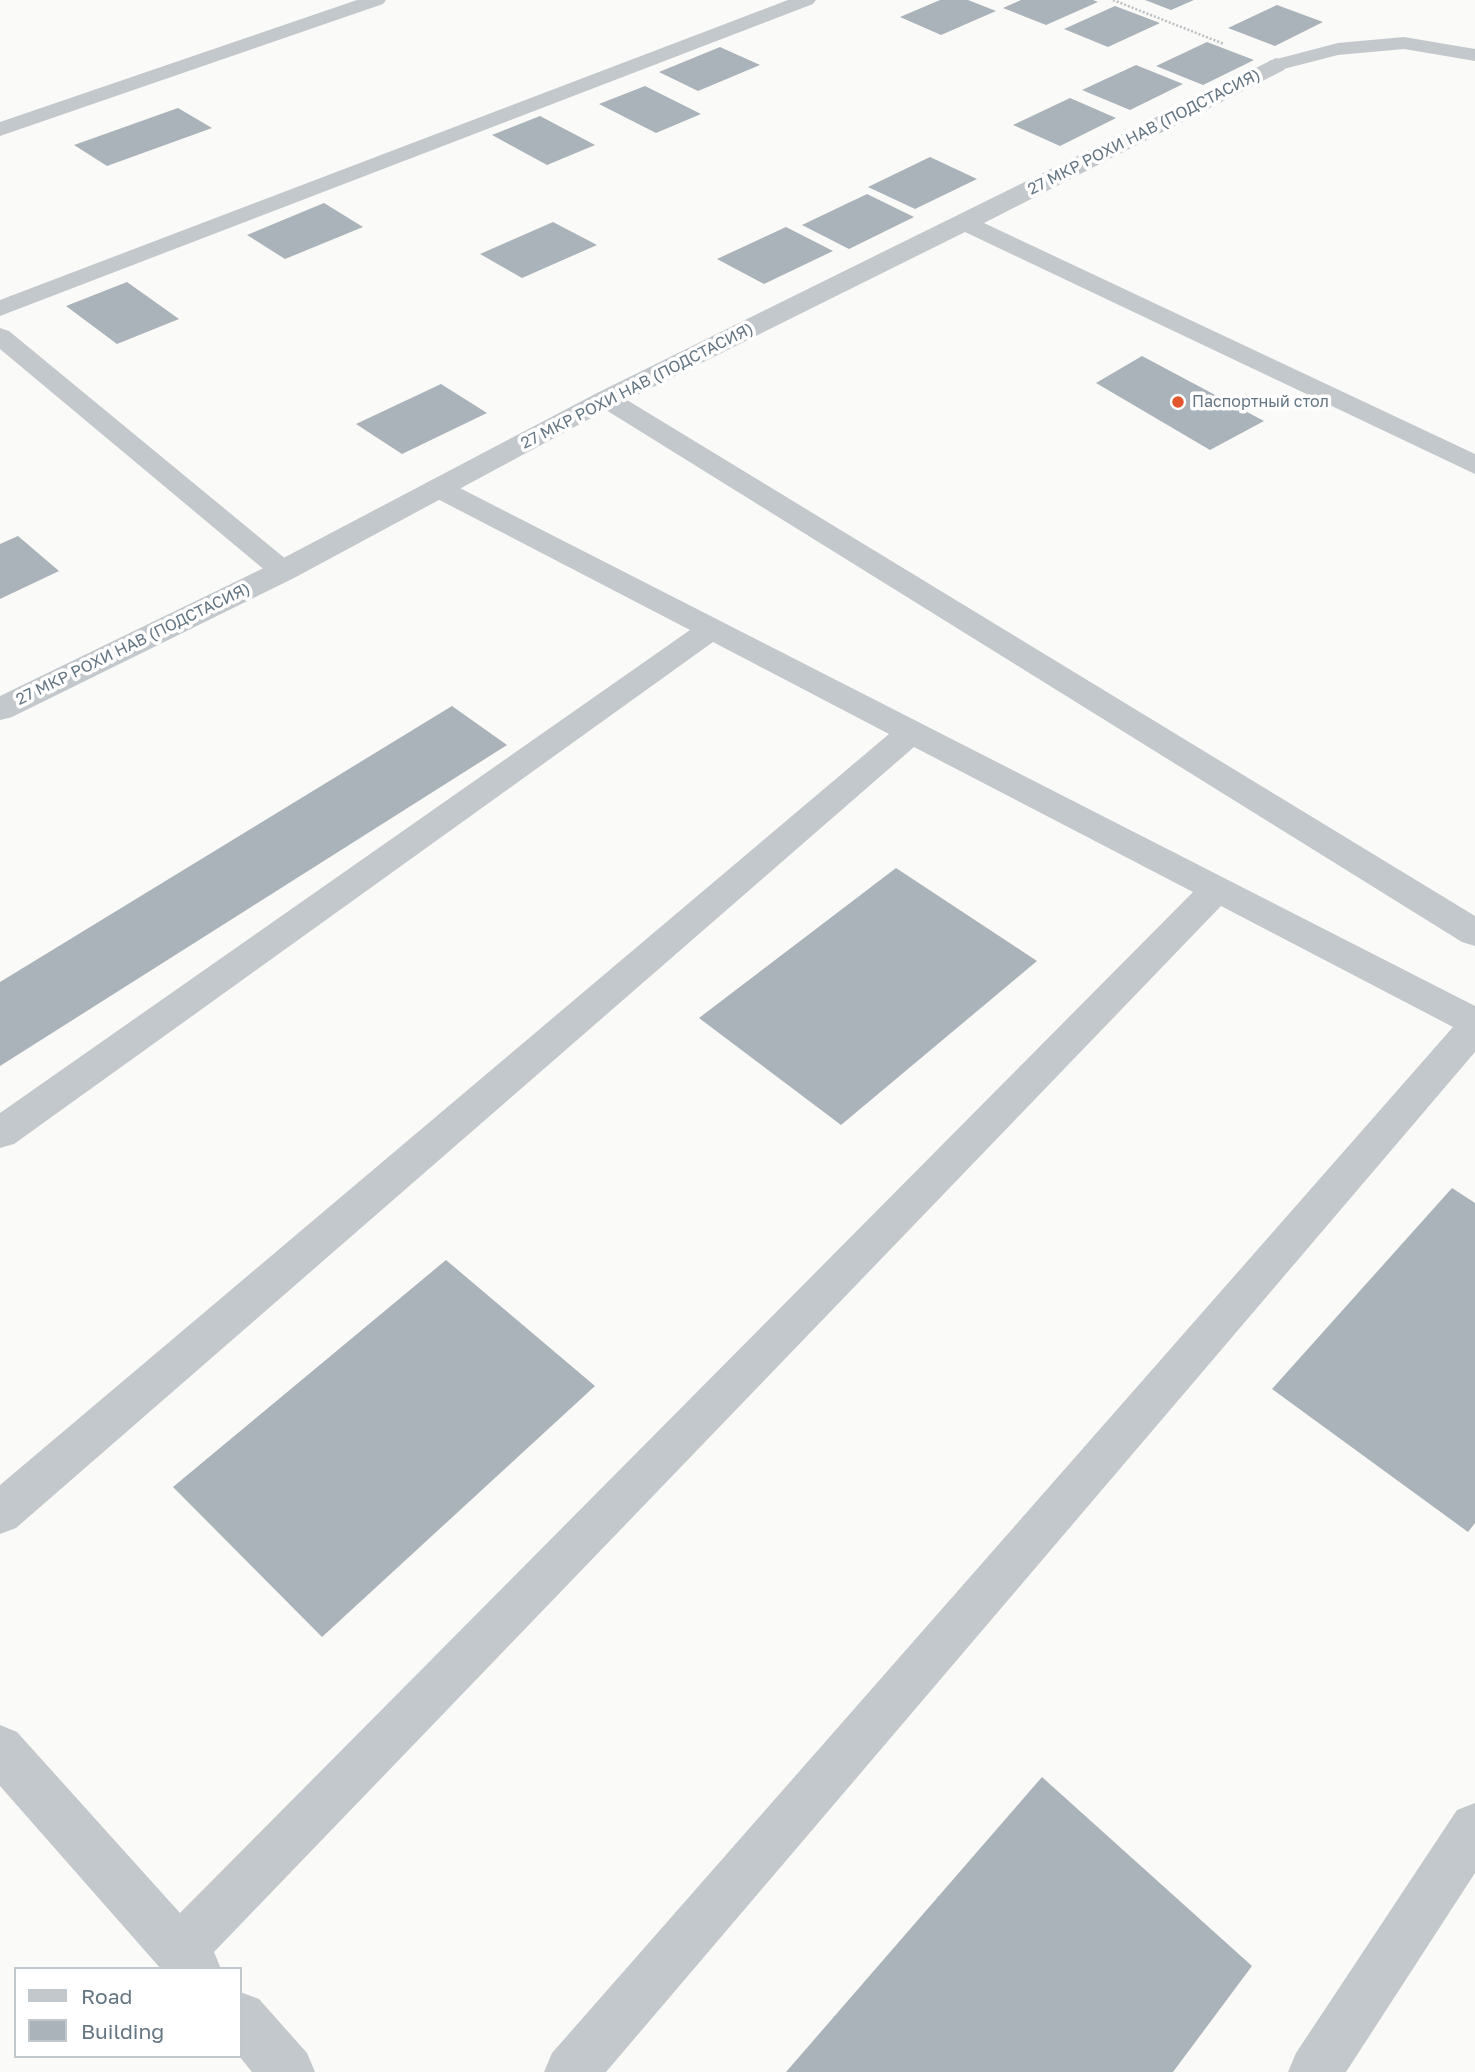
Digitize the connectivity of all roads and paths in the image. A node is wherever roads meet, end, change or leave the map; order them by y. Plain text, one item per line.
1 (376, 0) edge
2 (806, 0) edge
3 (1113, 0) edge
4 (1475, 55) edge
5 (1276, 65) junction
6 (0, 129) edge
7 (965, 223) junction
8 (0, 309) edge
9 (0, 336) edge
10 (607, 399) junction
11 (1475, 465) edge
12 (438, 488) junction
13 (283, 571) junction
14 (711, 629) junction
15 (0, 709) edge
16 (911, 732) junction
17 (1217, 889) junction
18 (1475, 933) edge
19 (1475, 1024) edge
20 (0, 1133) edge
21 (0, 1513) edge
22 (0, 1749) edge
23 (1475, 1828) edge
24 (188, 1960) edge
25 (242, 2020) edge
26 (288, 2072) edge
27 (570, 2072) edge
28 (1315, 2072) edge

1 - 6 lane
2 - 8 lane
3 - 5 path
4 - 5 lane
5 - 7 street, 27 МКР РОХИ НАВ (ПОДСТАСИЯ)
7 - 10 street, 27 МКР РОХИ НАВ (ПОДСТАСИЯ)
7 - 11 street
9 - 13 lane
10 - 12 street, 27 МКР РОХИ НАВ (ПОДСТАСИЯ)
10 - 18 street
12 - 13 street, 27 МКР РОХИ НАВ (ПОДСТАСИЯ)
12 - 14 lane
13 - 15 street, 27 МКР РОХИ НАВ (ПОДСТАСИЯ)
14 - 16 lane
14 - 20 lane
16 - 17 lane
16 - 21 lane
17 - 19 lane
17 - 24 lane
19 - 27 lane
22 - 24 lane
23 - 28 lane
25 - 26 lane

